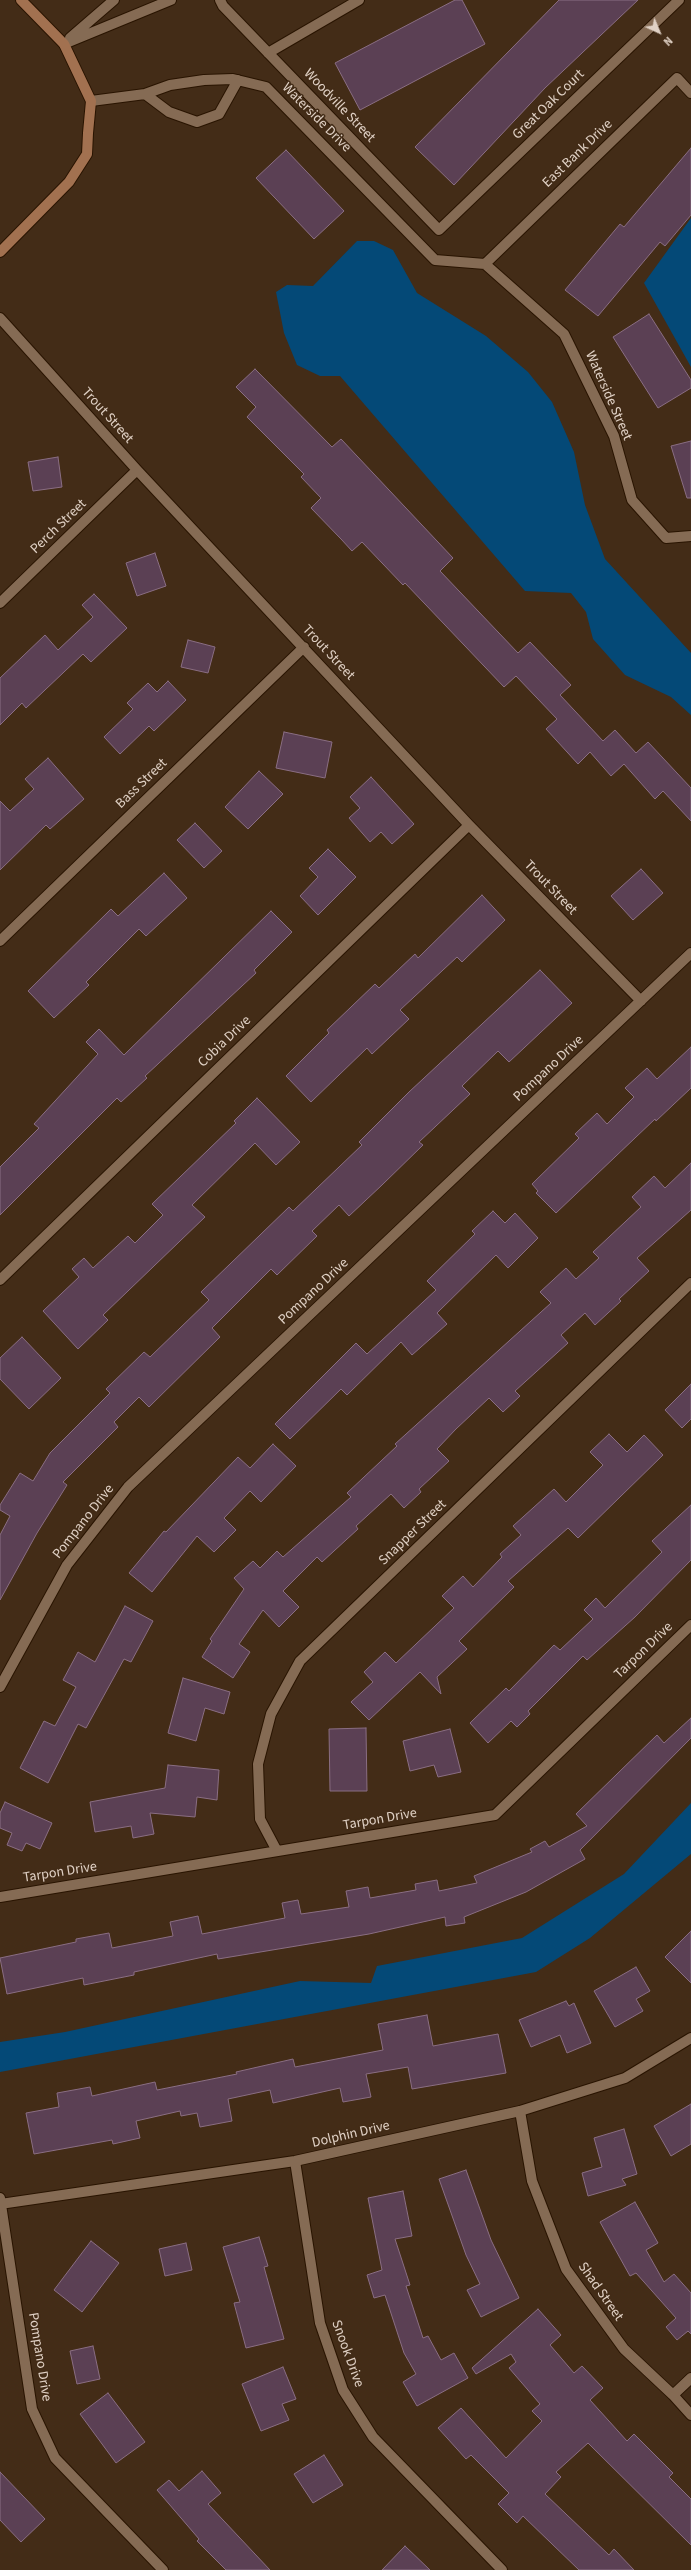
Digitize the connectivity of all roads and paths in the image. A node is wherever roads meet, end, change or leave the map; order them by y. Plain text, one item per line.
1 (21, 0) edge
2 (114, 0) edge
3 (171, 0) edge
4 (220, 0) edge
5 (359, 0) edge
6 (679, 0) edge
7 (64, 44) junction
8 (268, 53) junction
9 (238, 80) junction
10 (691, 93) edge
11 (145, 94) junction
12 (91, 101) junction
13 (439, 230) joint
14 (0, 252) edge
15 (485, 264) junction
16 (0, 318) edge
17 (137, 470) junction
18 (691, 536) edge
19 (0, 603) edge
20 (304, 647) junction
21 (470, 825) junction
22 (0, 942) edge
23 (691, 953) edge
24 (641, 1001) junction
25 (0, 1280) edge
26 (691, 1284) edge
27 (691, 1625) edge
28 (0, 1687) edge
29 (277, 1851) junction
30 (0, 1898) edge
31 (691, 2038) edge
32 (520, 2111) junction
33 (295, 2161) junction
34 (0, 2202) edge
35 (691, 2378) edge
36 (673, 2395) junction
37 (691, 2415) edge
38 (163, 2570) edge
39 (502, 2570) edge

1 - 7 street
2 - 7 street
3 - 7 street
4 - 8 street, Woodville Street
5 - 8 street
6 - 13 street, Great Oak Court
7 - 12 street
8 - 13 street, Woodville Street
9 - 11 street, Waterside Drive
9 - 11 street
9 - 15 street, Waterside Drive
10 - 15 street, East Bank Drive
11 - 12 street, Waterside Drive
12 - 14 street
15 - 18 street, Waterside Street
16 - 17 street, Trout Street
17 - 19 street, Perch Street
17 - 20 street, Trout Street
20 - 21 street, Trout Street
20 - 22 street, Bass Street
21 - 24 street, Trout Street
21 - 25 street, Cobia Drive
23 - 24 street, Pompano Drive
24 - 28 street, Pompano Drive
26 - 29 street, Snapper Street
27 - 29 street, Tarpon Drive
29 - 30 street, Tarpon Drive
31 - 32 street, Dolphin Drive
32 - 33 street, Dolphin Drive
32 - 36 street, Shad Street
33 - 34 street, Dolphin Drive
33 - 39 street, Snook Drive
34 - 38 street, Pompano Drive
35 - 36 street
36 - 37 street, Shad Street

